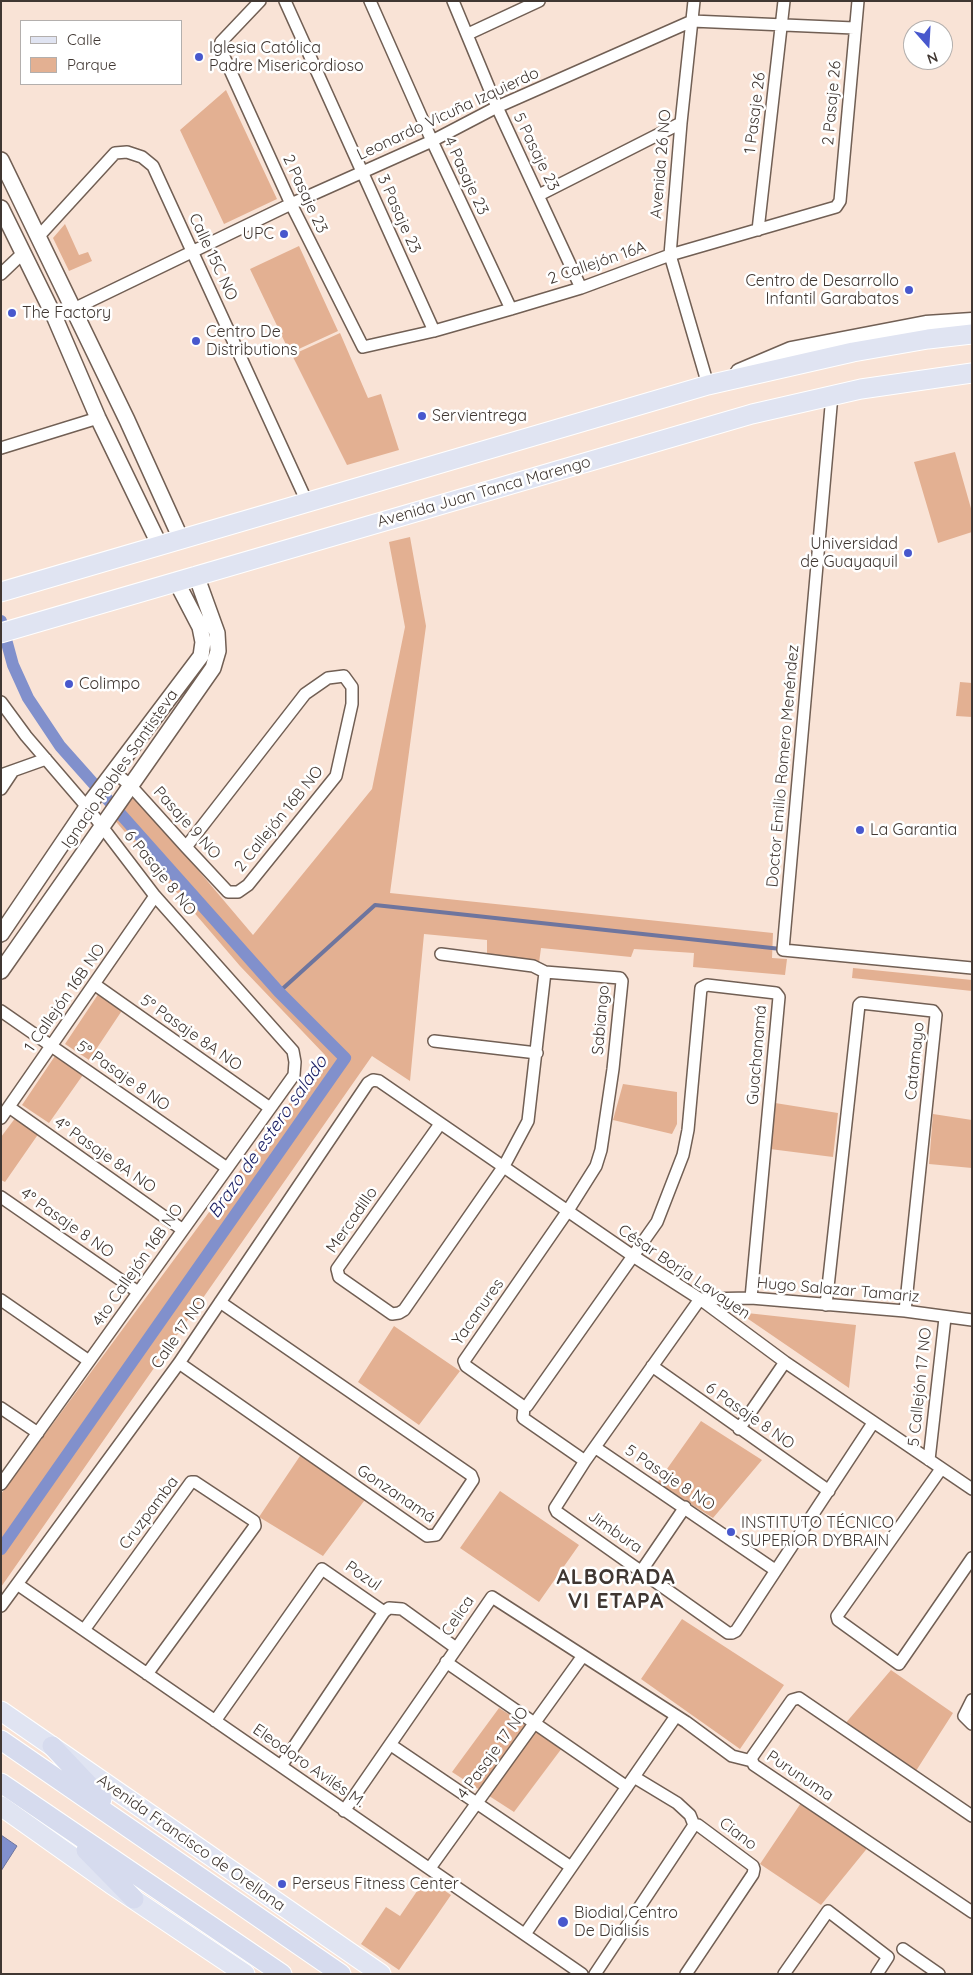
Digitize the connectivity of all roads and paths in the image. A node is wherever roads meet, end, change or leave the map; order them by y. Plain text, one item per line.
1 (260, 1) edge
2 (285, 1) edge
3 (370, 1) edge
4 (453, 1) edge
5 (539, 1) edge
6 (694, 1) edge
7 (784, 1) edge
8 (858, 1) edge
9 (692, 21) junction
10 (781, 26) junction
11 (854, 28) junction
12 (468, 34) junction
13 (497, 107) junction
14 (681, 123) junction
15 (432, 141) junction
16 (1, 160) edge
17 (363, 173) junction
18 (539, 195) junction
19 (291, 204) junction
20 (836, 206) joint
21 (1, 208) edge
22 (758, 230) junction
23 (39, 236) junction
24 (23, 253) junction
25 (193, 253) junction
26 (670, 255) junction
27 (1, 274) edge
28 (581, 288) junction
29 (511, 309) junction
30 (74, 310) junction
31 (55, 318) junction
32 (972, 321) edge
33 (434, 331) junction
34 (972, 334) edge
35 (367, 347) joint
36 (972, 372) edge
37 (708, 385) junction
38 (832, 396) junction
39 (98, 418) junction
40 (1, 448) edge
41 (307, 502) junction
42 (181, 539) junction
43 (160, 546) junction
44 (196, 575) junction
45 (176, 581) junction
46 (5, 591) edge
47 (1, 632) edge
48 (1, 702) edge
49 (46, 760) junction
50 (13, 771) junction
51 (1, 774) edge
52 (112, 774) junction
53 (129, 787) junction
54 (1, 788) edge
55 (89, 804) junction
56 (105, 820) junction
57 (186, 846) junction
58 (238, 892) joint
59 (156, 896) junction
60 (1, 934) edge
61 (441, 954) dead end
62 (972, 968) edge
63 (1, 971) edge
64 (544, 972) junction
65 (94, 984) junction
66 (1, 1011) edge
67 (434, 1041) dead end
68 (51, 1046) junction
69 (537, 1053) junction
70 (295, 1062) joint
71 (379, 1081) joint
72 (8, 1108) junction
73 (270, 1108) junction
74 (1, 1118) edge
75 (440, 1124) junction
76 (504, 1166) junction
77 (227, 1168) junction
78 (1, 1197) edge
79 (567, 1212) junction
80 (183, 1230) junction
81 (633, 1256) junction
82 (138, 1292) junction
83 (751, 1298) junction
84 (700, 1299) junction
85 (1, 1300) edge
86 (220, 1302) junction
87 (826, 1305) junction
88 (904, 1311) junction
89 (944, 1318) junction
90 (972, 1320) edge
91 (89, 1361) junction
92 (785, 1362) junction
93 (179, 1363) junction
94 (652, 1366) junction
95 (524, 1407) junction
96 (1, 1408) edge
97 (873, 1423) junction
98 (739, 1429) junction
99 (38, 1433) junction
100 (596, 1448) junction
101 (929, 1460) junction
102 (585, 1461) junction
103 (941, 1469) junction
104 (1, 1484) edge
105 (972, 1489) edge
106 (828, 1491) junction
107 (685, 1507) junction
108 (972, 1558) edge
109 (642, 1570) junction
110 (775, 1570) junction
111 (17, 1584) junction
112 (1, 1606) edge
113 (384, 1612) junction
114 (84, 1630) junction
115 (456, 1648) junction
116 (582, 1657) junction
117 (446, 1662) junction
118 (147, 1674) junction
119 (972, 1700) edge
120 (1, 1712) edge
121 (676, 1716) junction
122 (215, 1721) junction
123 (534, 1723) junction
124 (972, 1724) edge
125 (1, 1740) edge
126 (391, 1744) junction
127 (52, 1746) junction
128 (752, 1761) junction
129 (281, 1766) junction
130 (634, 1777) junction
131 (1, 1783) edge
132 (627, 1787) junction
133 (477, 1803) junction
134 (1, 1806) edge
135 (344, 1811) junction
136 (972, 1816) edge
137 (59, 1823) junction
138 (694, 1825) junction
139 (128, 1827) junction
140 (571, 1867) junction
141 (430, 1868) junction
142 (134, 1899) junction
143 (972, 1912) edge
144 (525, 1934) junction
145 (903, 1950) dead end
146 (245, 1974) edge
147 (282, 1974) edge
148 (341, 1974) edge
149 (381, 1974) edge
150 (582, 1974) edge
151 (596, 1974) edge
152 (686, 1974) edge
153 (784, 1974) edge
154 (877, 1974) edge
155 (939, 1974) edge

1 - 19 street, 2 Pasaje 23
2 - 17 street, 3 Pasaje 23
3 - 15 street, 4 Pasaje 23
4 - 12 street, 5 Pasaje 23
5 - 12 street
6 - 9 street, Avenida 26 NO
7 - 10 street, 1 Pasaje 26
8 - 11 street, 2 Pasaje 26
9 - 10 street, Leonardo Vicuña Izquierdo
9 - 13 street, Leonardo Vicuña Izquierdo
9 - 14 street, Avenida 26 NO
10 - 11 street, Leonardo Vicuña Izquierdo
10 - 22 street, 1 Pasaje 26
11 - 20 street, 2 Pasaje 26
12 - 13 street, 5 Pasaje 23
13 - 15 street, Leonardo Vicuña Izquierdo
13 - 18 street, 5 Pasaje 23
14 - 18 street
14 - 26 street, Avenida 26 NO
15 - 17 street, Leonardo Vicuña Izquierdo
15 - 29 street, 4 Pasaje 23
16 - 23 street
17 - 19 street, Leonardo Vicuña Izquierdo
17 - 33 street, 3 Pasaje 23
18 - 28 street, 5 Pasaje 23
19 - 25 street, Leonardo Vicuña Izquierdo
19 - 35 street, 2 Pasaje 23
20 - 22 street, 2 Callejón 16A
21 - 24 street
22 - 26 street, 2 Callejón 16A
23 - 25 street, Calle 15C NO
23 - 30 street
24 - 27 street
24 - 31 street
25 - 30 street, Leonardo Vicuña Izquierdo
25 - 41 street, Calle 15C NO
26 - 28 street, 2 Callejón 16A
26 - 37 street, Avenida 26 NO
28 - 29 street, 2 Callejón 16A
29 - 33 street, 2 Callejón 16A
30 - 31 street, Leonardo Vicuña Izquierdo
30 - 42 street
31 - 39 street
32 - 37 main road
33 - 35 street, 2 Callejón 16A
34 - 37 main road
36 - 38 main road, Avenida Juan Tanca Marengo
37 - 41 main road
38 - 44 main road, Avenida Juan Tanca Marengo
38 - 62 street, Doctor Emilio Romero Menéndez
39 - 40 street
39 - 43 street
41 - 42 main road
42 - 43 main road
43 - 46 main road
44 - 45 main road, Avenida Juan Tanca Marengo
44 - 53 street, Ignacio Robles Santisteva
45 - 47 main road, Avenida Juan Tanca Marengo
45 - 52 street, Ignacio Robles Santisteva
48 - 49 street, 6 Pasaje 8 NO
49 - 50 street
49 - 55 street, 6 Pasaje 8 NO
50 - 51 street
50 - 54 street
52 - 53 street, Pasaje 9 NO
52 - 55 street, Ignacio Robles Santisteva
53 - 56 street, Ignacio Robles Santisteva
53 - 57 street, Pasaje 9 NO
55 - 56 street, 6 Pasaje 8 NO
55 - 60 street, Ignacio Robles Santisteva
56 - 59 street, 6 Pasaje 8 NO
56 - 63 street, Ignacio Robles Santisteva
57 - 58 street, Pasaje 9 NO
57 - 58 street, 2 Callejón 16B NO
59 - 65 street, 1 Callejón 16B NO
59 - 70 street, 6 Pasaje 8 NO
61 - 64 street
64 - 69 street
64 - 79 street, Sabiango
65 - 68 street, 1 Callejón 16B NO
65 - 73 street, 5° Pasaje 8A NO
66 - 68 street, 5° Pasaje 8 NO
67 - 69 street
68 - 72 street, 1 Callejón 16B NO
68 - 77 street, 5° Pasaje 8 NO
69 - 76 street
70 - 73 street, 4to Callejón 16B NO
71 - 75 street, César Borja Lavayen
71 - 86 street, Calle 17 NO
72 - 74 street, 1 Callejón 16B NO
72 - 80 street, 4° Pasaje 8A NO
73 - 77 street, 4to Callejón 16B NO
75 - 76 street, César Borja Lavayen
75 - 76 street, Mercadillo
76 - 79 street, César Borja Lavayen
77 - 80 street, 4to Callejón 16B NO
78 - 82 street, 4° Pasaje 8 NO
79 - 81 street, César Borja Lavayen
79 - 95 street, Yacanures
80 - 82 street, 4to Callejón 16B NO
81 - 83 street, Guachanamá
81 - 84 street, César Borja Lavayen
81 - 95 street
82 - 91 street, 4to Callejón 16B NO
83 - 84 street, Hugo Salazar Tamariz
83 - 87 street, Hugo Salazar Tamariz
84 - 92 street, César Borja Lavayen
84 - 94 street, Jimbura
85 - 91 street
86 - 93 street, Calle 17 NO
86 - 93 street, Gonzanamá
87 - 88 street, Hugo Salazar Tamariz
87 - 88 street, Catamayo
88 - 89 street, Hugo Salazar Tamariz
89 - 90 street, Hugo Salazar Tamariz
89 - 101 street, 5 Callejón 17 NO
91 - 99 street, 4to Callejón 16B NO
92 - 97 street, César Borja Lavayen
92 - 98 street
93 - 111 street, Calle 17 NO
94 - 98 street, 6 Pasaje 8 NO
94 - 100 street, Jimbura
95 - 102 street
96 - 99 street
97 - 101 street, César Borja Lavayen
97 - 106 street, Jimbura
98 - 106 street, 6 Pasaje 8 NO
99 - 104 street, 4to Callejón 16B NO
100 - 102 street, Jimbura
100 - 107 street, 5 Pasaje 8 NO
101 - 103 street, César Borja Lavayen
102 - 109 street, Jimbura
103 - 105 street, César Borja Lavayen
103 - 108 street
106 - 110 street, Jimbura
107 - 109 street
107 - 110 street, 5 Pasaje 8 NO
109 - 110 street, Jimbura
111 - 112 street, Calle 17 NO
111 - 114 street, Eleodoro Avilés M.
113 - 115 street
113 - 122 street, Pozul
113 - 129 street, Pozul
114 - 118 street, Eleodoro Avilés M.
114 - 118 street, Cruzpamba
115 - 116 street, Celica
115 - 117 street, Celica
116 - 121 street, Celica
116 - 123 street, 4 Pasaje 17 NO
117 - 123 street
117 - 126 street, Celica
118 - 122 street, Eleodoro Avilés M.
119 - 124 street
120 - 127 main road, Avenida Francisco de Orellana
121 - 128 street, Celica
121 - 130 street
122 - 129 street, Eleodoro Avilés M.
123 - 132 street
123 - 133 street, 4 Pasaje 17 NO
125 - 139 highway, Avenida Francisco de Orellana
126 - 133 street
126 - 135 street, Celica
127 - 139 highway
127 - 149 main road, Avenida Francisco de Orellana
128 - 136 street, Purunuma
128 - 143 street, Purunuma
129 - 135 street, Eleodoro Avilés M.
130 - 132 street
130 - 138 street
131 - 137 highway
132 - 140 street
133 - 140 street
133 - 141 street, 4 Pasaje 17 NO
134 - 142 main road
135 - 141 street, Eleodoro Avilés M.
137 - 142 highway
137 - 147 highway
138 - 151 street, Ciano
138 - 152 street, Ciano
139 - 148 highway, Avenida Francisco de Orellana
140 - 144 street
141 - 144 street, Eleodoro Avilés M.
142 - 146 main road
144 - 150 street, Eleodoro Avilés M.
145 - 155 street
153 - 154 street

